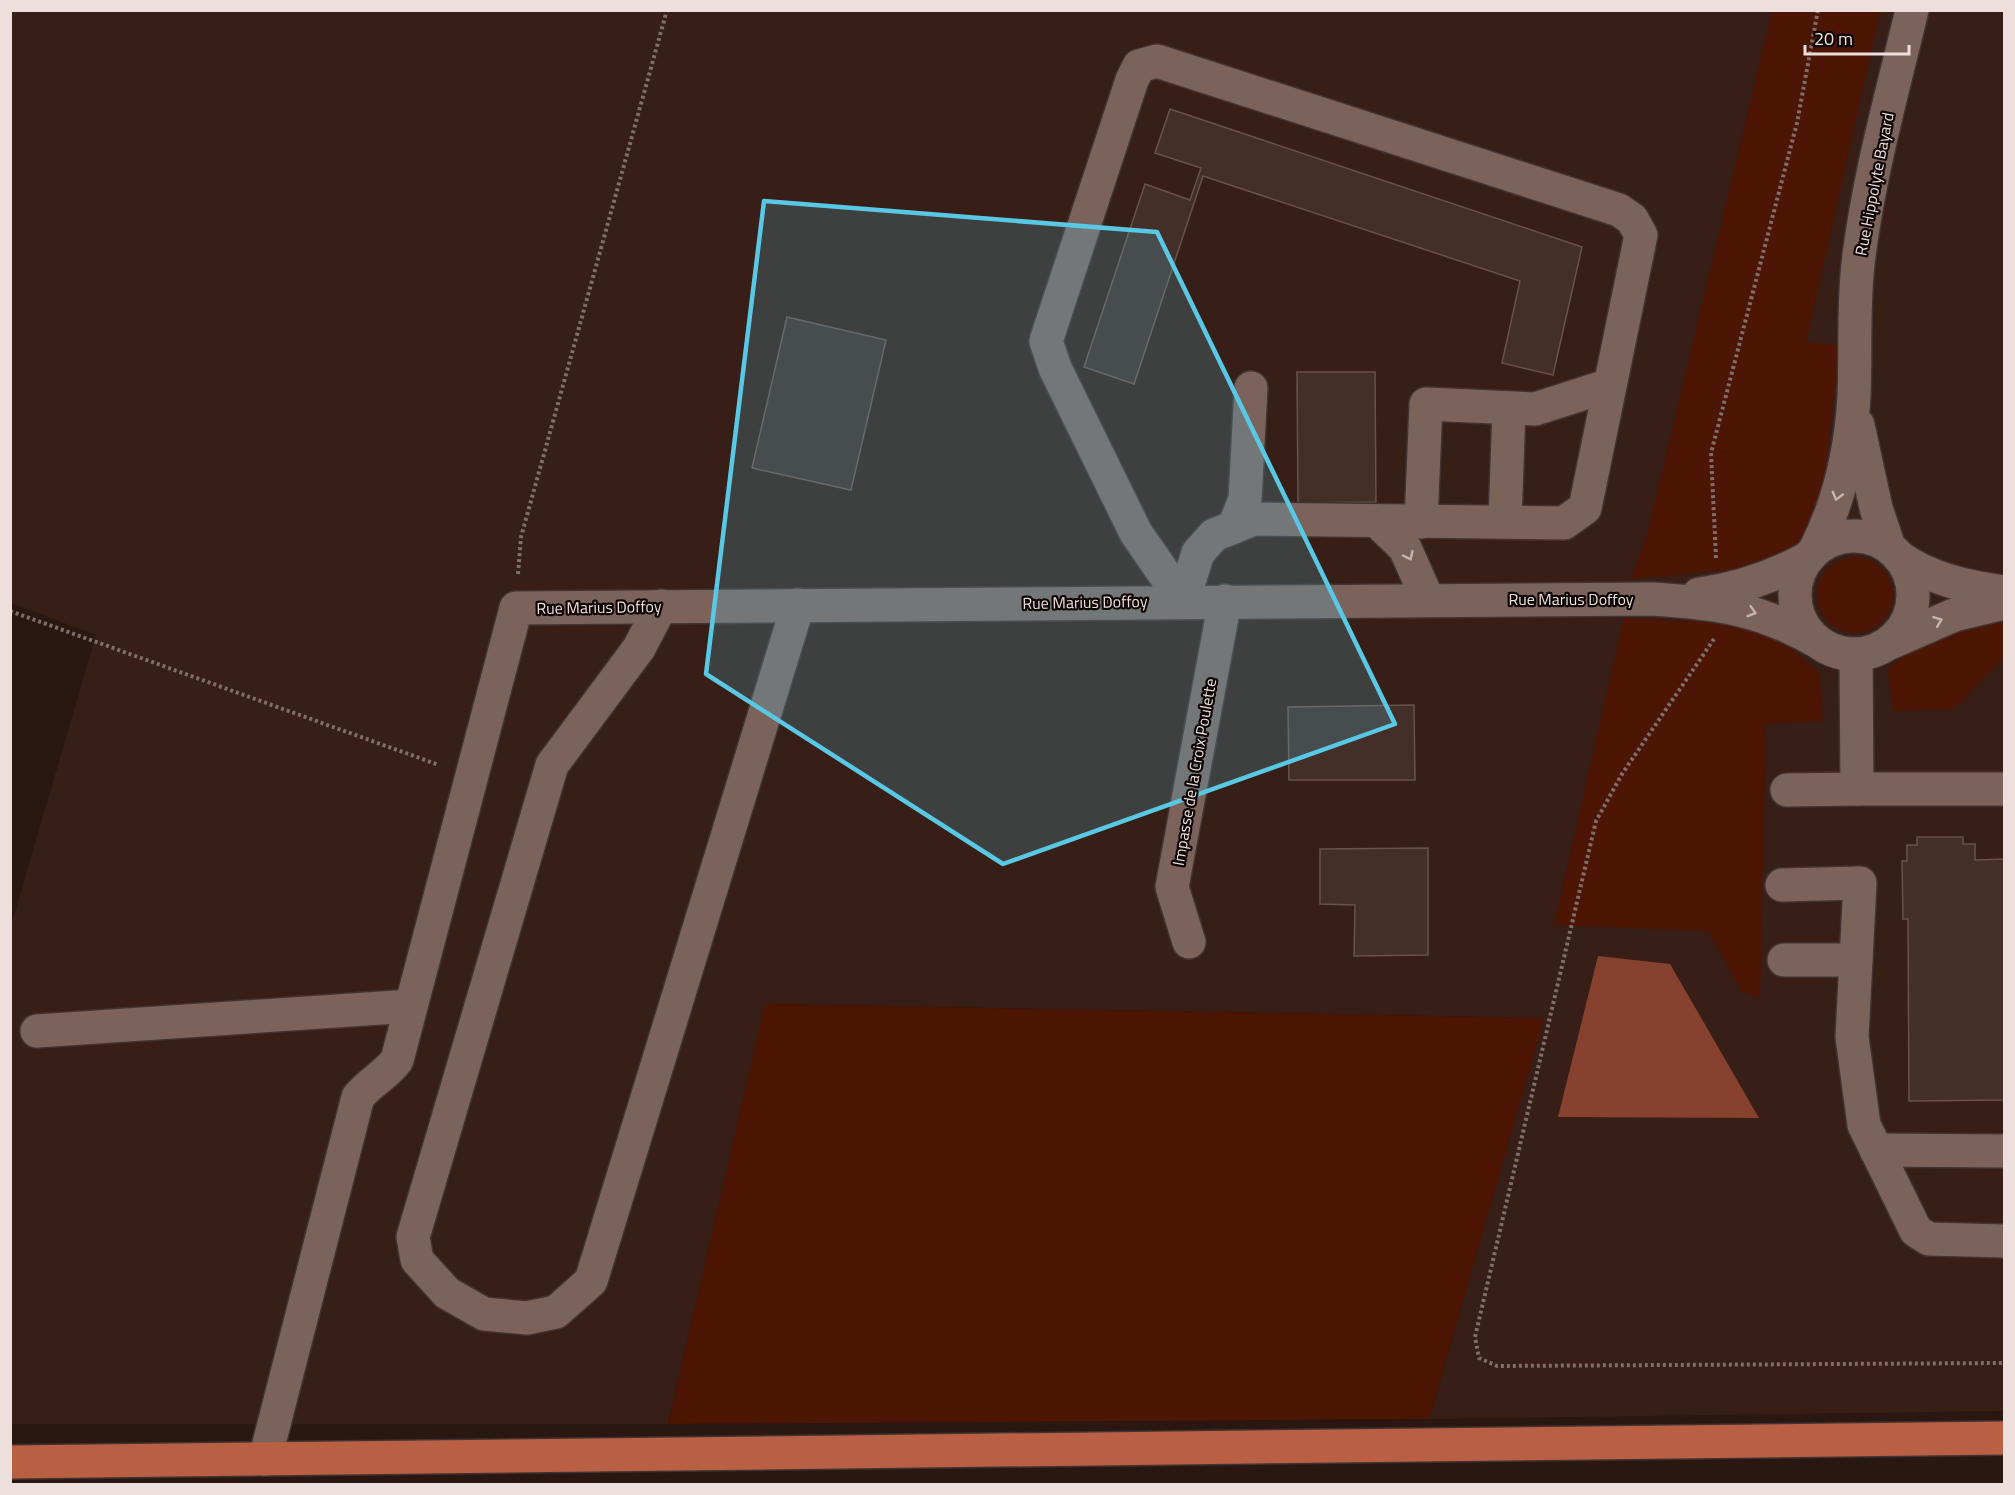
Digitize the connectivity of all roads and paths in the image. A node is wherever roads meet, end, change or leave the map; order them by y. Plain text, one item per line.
1 (667, 10) edge
2 (1818, 10) edge
3 (1912, 10) edge
4 (1610, 385) junction
5 (1251, 388) dead end
6 (1854, 397) junction
7 (1509, 408) junction
8 (1377, 521) junction
9 (1421, 522) junction
10 (1505, 522) junction
11 (1234, 527) junction
12 (1894, 552) junction
13 (1812, 554) junction
14 (1716, 560) dead end
15 (2004, 592) edge
16 (1653, 599) junction
17 (1428, 600) junction
18 (1183, 601) junction
19 (1225, 601) junction
20 (2004, 603) edge
21 (798, 605) junction
22 (661, 606) junction
23 (516, 608) junction
24 (10, 611) edge
25 (1719, 631) dead end
26 (1818, 642) junction
27 (1871, 649) junction
28 (471, 777) junction
29 (1857, 789) junction
30 (2004, 789) edge
31 (1787, 790) dead end
32 (1782, 885) dead end
33 (1189, 942) dead end
34 (1784, 960) dead end
35 (1856, 960) junction
36 (411, 1006) junction
37 (37, 1031) dead end
38 (1876, 1150) junction
39 (2004, 1151) edge
40 (2004, 1241) edge
41 (2004, 1363) edge
42 (2004, 1438) edge
43 (265, 1458) junction
44 (10, 1462) edge

1 - 23 path
2 - 14 path
3 - 6 street, Rue Hippolyte Bayard
4 - 7 street
4 - 10 street
4 - 18 street
5 - 11 street
6 - 12 street, Rue Hippolyte Bayard
6 -> 13 street, Rue Hippolyte Bayard
7 - 9 street
7 - 10 street
8 - 9 street
8 - 11 street
8 -> 17 street
9 - 10 street
11 - 18 street
12 - 13 street
12 - 15 street
12 - 27 street
13 - 16 street, Rue Marius Doffoy
13 - 26 street
16 - 17 street, Rue Marius Doffoy
16 -> 26 street, Rue Marius Doffoy
17 - 19 street, Rue Marius Doffoy
18 - 19 street, Rue Marius Doffoy
18 - 21 street, Rue Marius Doffoy
19 - 33 street, Impasse de la Croix Poulette
27 -> 20 street
21 - 22 street, Rue Marius Doffoy
21 - 22 street
22 - 23 street, Rue Marius Doffoy
23 - 28 street
24 - 28 path
25 - 41 path
26 - 27 street
27 - 29 street
28 - 36 street
29 - 30 street
29 - 31 street
32 - 35 street
34 - 35 street
35 - 38 street
36 - 37 street
36 - 43 street
38 - 39 street
38 - 40 street
42 - 43 main road
43 - 44 main road

